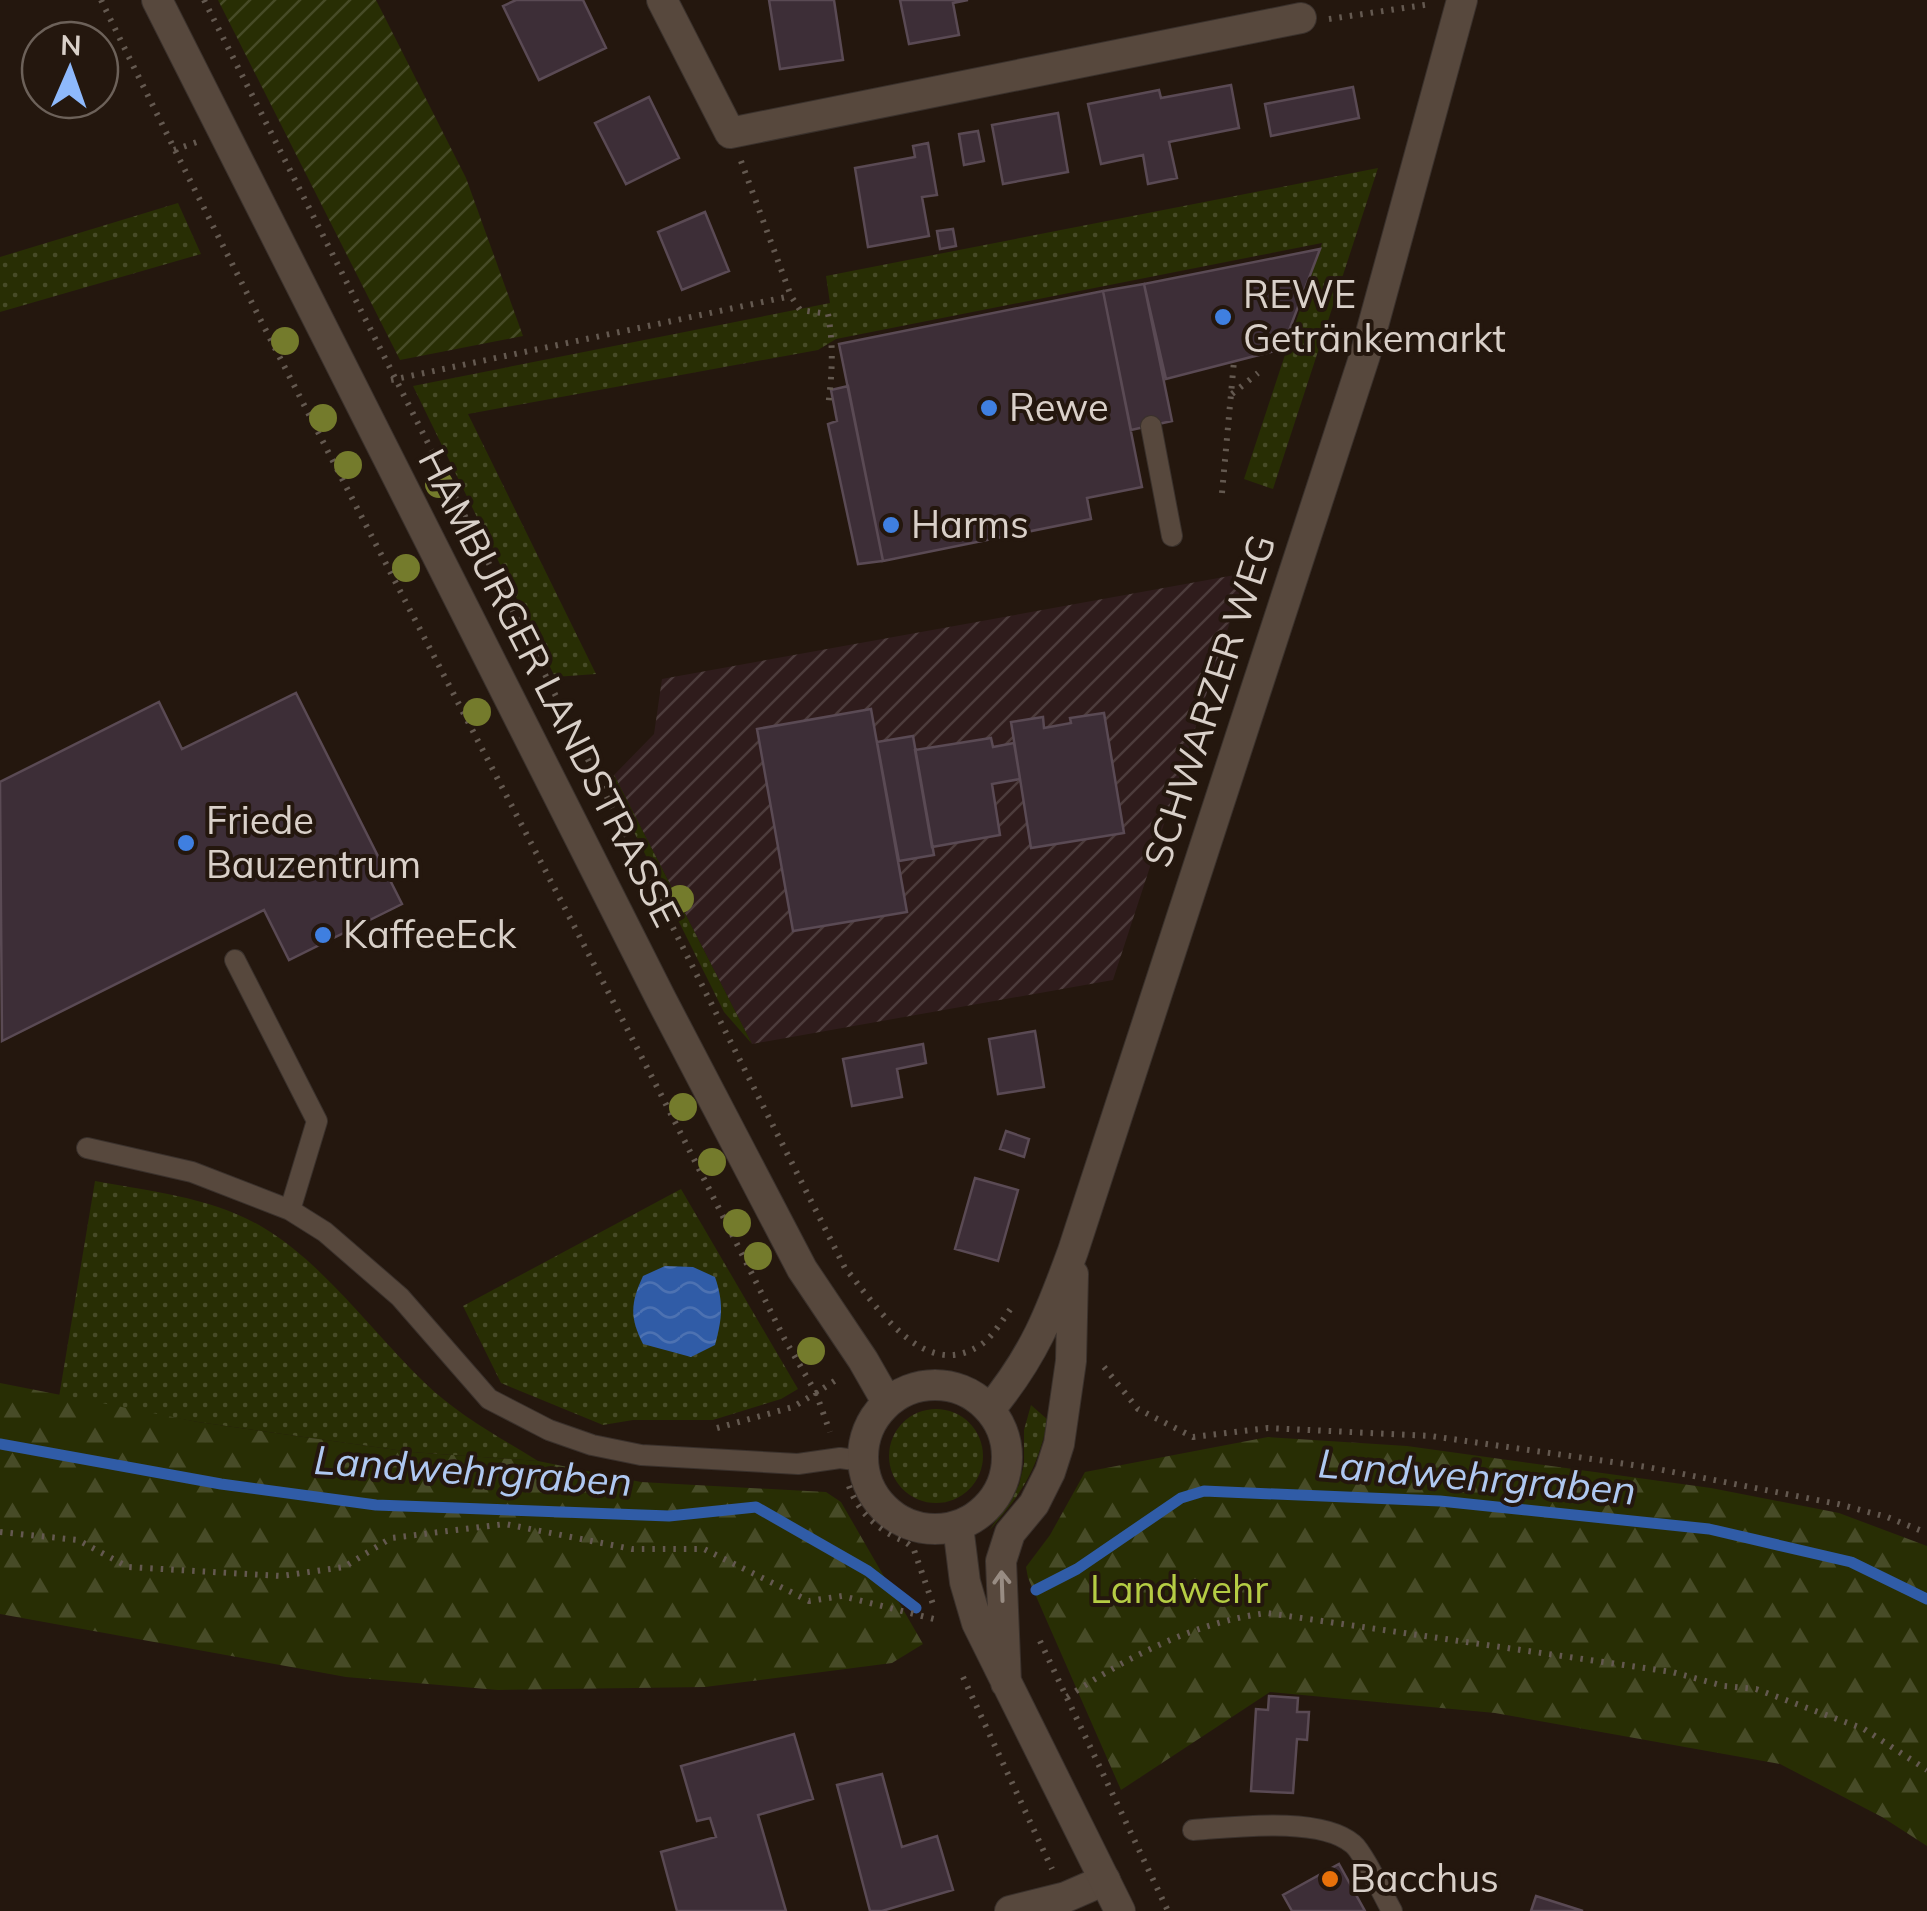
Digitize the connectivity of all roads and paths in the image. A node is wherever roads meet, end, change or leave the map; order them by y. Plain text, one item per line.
1 (101, 0) edge
2 (156, 0) edge
3 (204, 0) edge
4 (662, 0) edge
5 (1462, 1) edge
6 (1301, 18) joint
7 (730, 133) junction
8 (791, 296) junction
9 (1234, 361) dead end
10 (1258, 373) dead end
11 (394, 379) junction
12 (352, 386) junction
13 (1232, 394) junction
14 (828, 408) dead end
15 (1151, 426) dead end
16 (1222, 493) dead end
17 (1172, 536) dead end
18 (235, 960) dead end
19 (86, 1148) dead end
20 (290, 1210) junction
21 (1074, 1251) junction
22 (1072, 1326) junction
23 (985, 1342) dead end
24 (864, 1360) junction
25 (816, 1393) junction
26 (887, 1402) junction
27 (990, 1408) junction
28 (716, 1429) dead end
29 (851, 1460) junction
30 (958, 1526) junction
31 (0, 1532) edge
32 (1927, 1533) edge
33 (938, 1620) junction
34 (1034, 1628) dead end
35 (946, 1636) dead end
36 (960, 1670) dead end
37 (1006, 1683) junction
38 (1068, 1698) junction
39 (1927, 1770) edge
40 (1193, 1830) dead end
41 (1105, 1880) junction
42 (1066, 1897) junction
43 (1010, 1911) edge
44 (1120, 1911) edge
45 (1168, 1911) edge
46 (1392, 1911) edge

1 - 25 path
2 - 12 street, HAMBURGER LANDSTRASSE
3 - 11 path
4 - 7 street
5 - 6 path
5 - 21 street, SCHWARZER WEG
6 - 7 street
7 - 8 path
8 - 11 path
8 - 14 path
9 - 13 path
10 - 13 path
11 - 12 path
11 - 23 path
12 - 24 street, HAMBURGER LANDSTRASSE
13 - 16 path
15 - 17 lane
18 - 20 lane
19 - 20 lane
20 - 29 lane
21 - 22 street
21 - 27 street, SCHWARZER WEG
22 - 32 path
37 -> 22 street
24 - 25 path
24 - 26 street, HAMBURGER LANDSTRASSE
25 - 28 path
25 - 29 path
26 - 27 street
26 - 29 street
27 - 30 street
29 - 30 street
29 - 33 path
30 - 37 street
31 - 33 path
33 - 35 path
34 - 38 path
36 - 42 path
37 - 41 street
38 - 39 path
38 - 45 path
40 - 46 lane
41 - 42 street
41 - 44 street
42 - 43 street

